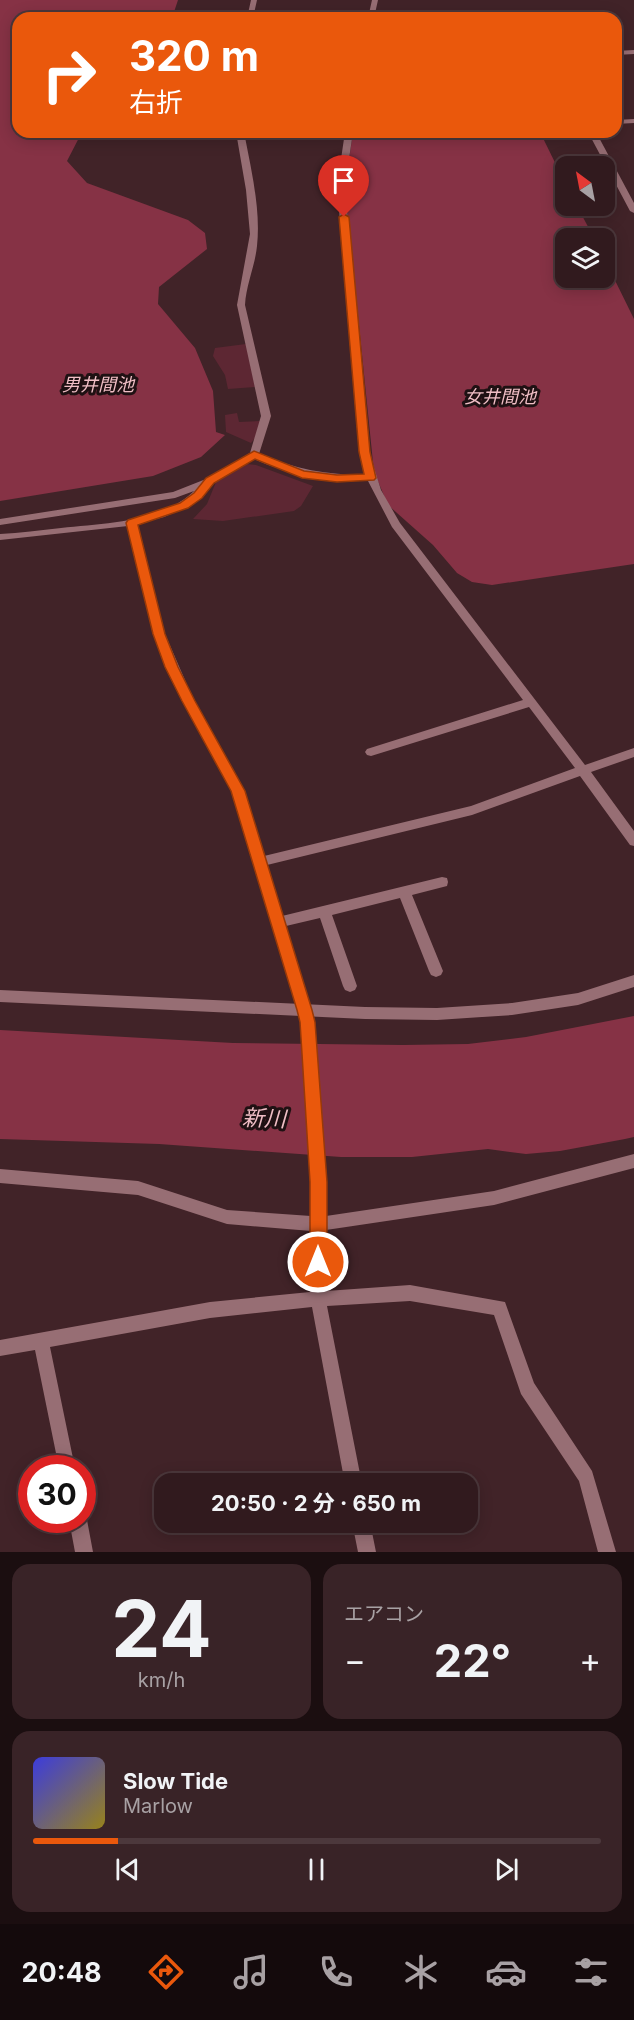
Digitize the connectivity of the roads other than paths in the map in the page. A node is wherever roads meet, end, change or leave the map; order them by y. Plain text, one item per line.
1 (241, 138) edge
2 (348, 138) edge
3 (595, 138) edge
4 (634, 211) edge
5 (254, 455) junction
6 (370, 478) junction
7 (210, 481) junction
8 (0, 522) edge
9 (132, 523) junction
10 (0, 537) edge
11 (532, 702) junction
12 (371, 752) dead end
13 (634, 752) edge
14 (582, 769) junction
15 (634, 841) edge
16 (258, 862) junction
17 (442, 882) dead end
18 (404, 891) junction
19 (324, 911) junction
20 (278, 922) junction
21 (436, 971) dead end
22 (634, 981) edge
23 (351, 986) dead end
24 (0, 996) edge
25 (306, 1016) junction
26 (634, 1161) edge
27 (0, 1176) edge
28 (319, 1224) junction
29 (318, 1299) junction
30 (41, 1340) junction
31 (0, 1348) edge
32 (64, 1455) edge
33 (352, 1473) edge
34 (80, 1533) edge
35 (363, 1533) edge
36 (84, 1552) edge
37 (367, 1552) edge
38 (608, 1552) edge

1 - 5 street
2 - 6 street
3 - 4 street
5 - 6 street
5 - 7 street
6 - 11 street
7 - 8 street
7 - 9 street
9 - 10 street
9 - 16 street
11 - 12 street
11 - 14 street
13 - 14 street
14 - 15 street
14 - 16 street
16 - 20 street
17 - 18 street
18 - 19 street
18 - 21 street
19 - 20 street
19 - 23 street
20 - 25 street
22 - 25 street
24 - 25 street
25 - 28 street
26 - 28 street
27 - 28 street
28 - 29 street
29 - 30 street
29 - 33 street
29 - 38 street
30 - 31 street
30 - 32 street
34 - 36 street
35 - 37 street

